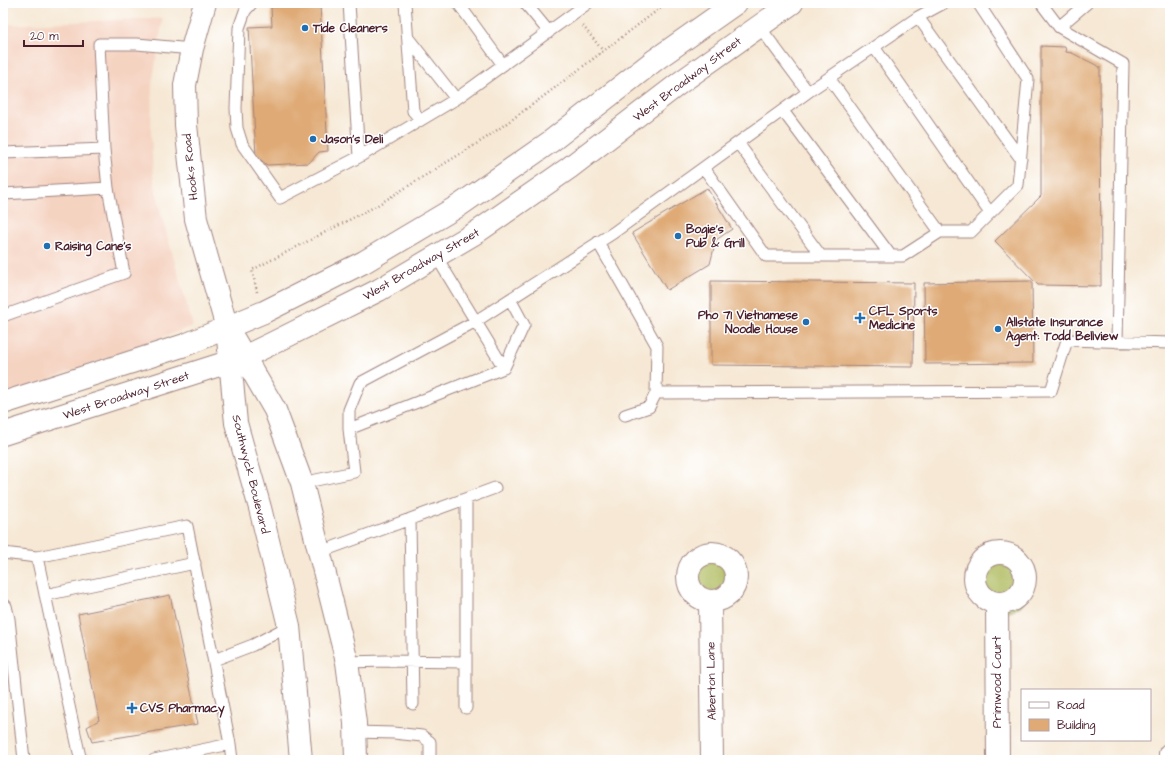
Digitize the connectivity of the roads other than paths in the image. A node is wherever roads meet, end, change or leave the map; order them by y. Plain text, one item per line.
1 (205, 3) edge
2 (252, 3) edge
3 (349, 3) edge
4 (405, 3) edge
5 (458, 3) edge
6 (525, 3) edge
7 (588, 3) edge
8 (736, 3) edge
9 (741, 3) edge
10 (792, 3) edge
11 (944, 3) edge
12 (978, 3) edge
13 (1041, 3) edge
14 (1087, 3) edge
15 (918, 17) junction
16 (759, 26) junction
17 (1059, 27) junction
18 (549, 32) junction
19 (408, 38) junction
20 (874, 47) junction
21 (192, 49) junction
22 (503, 65) junction
23 (829, 78) junction
24 (808, 92) junction
25 (456, 99) junction
26 (783, 111) junction
27 (421, 120) junction
28 (738, 143) junction
29 (104, 149) junction
30 (3, 153) edge
31 (359, 157) junction
32 (1021, 158) junction
33 (704, 168) junction
34 (108, 188) junction
35 (3, 194) edge
36 (990, 213) junction
37 (940, 232) junction
38 (598, 242) junction
39 (436, 256) junction
40 (821, 256) junction
41 (891, 256) junction
42 (510, 299) junction
43 (3, 316) edge
44 (476, 321) junction
45 (227, 328) junction
46 (1117, 342) junction
47 (1170, 344) edge
48 (237, 359) junction
49 (504, 368) junction
50 (656, 393) junction
51 (3, 403) edge
52 (625, 416) dead end
53 (349, 429) junction
54 (3, 434) edge
55 (302, 482) junction
56 (494, 488) dead end
57 (466, 499) junction
58 (410, 519) junction
59 (320, 552) junction
60 (3, 553) edge
61 (37, 557) junction
62 (195, 563) junction
63 (45, 594) junction
64 (710, 602) dead end
65 (997, 603) dead end
66 (3, 604) edge
67 (289, 626) junction
68 (214, 660) junction
69 (412, 661) junction
70 (347, 662) junction
71 (466, 662) junction
72 (413, 704) dead end
73 (466, 708) dead end
74 (355, 732) junction
75 (230, 744) junction
76 (1170, 754) edge
77 (24, 760) edge
78 (83, 760) edge
79 (154, 760) edge
80 (232, 760) edge
81 (301, 760) edge
82 (356, 760) edge
83 (430, 760) edge
84 (712, 760) edge
85 (998, 760) edge
86 (1170, 760) edge

1 - 21 main road, Hooks Road
2 - 31 lane
3 - 31 lane
4 - 19 lane
5 - 22 lane
6 - 18 lane
7 - 18 lane
8 - 45 main road
9 - 16 main road
10 - 16 main road, West Broadway Street
11 - 15 lane
12 - 32 lane
13 - 17 lane
14 - 17 lane
15 - 20 lane
15 - 32 lane
16 - 24 lane
16 - 39 main road, West Broadway Street
17 - 46 lane
18 - 22 lane
19 - 25 lane
19 - 27 lane
20 - 23 lane
20 - 36 lane
21 - 29 lane
21 - 45 main road, Hooks Road
22 - 25 lane
23 - 24 lane
23 - 37 lane
24 - 26 lane
25 - 27 lane
26 - 28 lane
26 - 41 lane
27 - 31 lane
28 - 33 lane
28 - 40 lane
29 - 30 lane
29 - 34 lane
32 - 36 lane
33 - 38 lane
33 - 40 lane
34 - 35 lane
34 - 43 lane
36 - 37 lane
37 - 41 lane
38 - 42 lane
38 - 50 lane
39 - 44 lane
39 - 48 main road, West Broadway Street
40 - 41 lane
42 - 44 lane
42 - 49 lane
44 - 49 lane
44 - 53 lane
45 - 48 main road, Southwyck Boulevard
45 - 51 main road
46 - 47 lane
46 - 50 lane
48 - 54 main road, West Broadway Street
48 - 55 main road, Southwyck Boulevard
48 - 67 main road, Southwyck Boulevard
49 - 53 lane
50 - 52 lane
53 - 55 lane
55 - 59 main road, Southwyck Boulevard
56 - 57 lane
57 - 58 lane
57 - 71 lane
58 - 59 lane
58 - 69 lane
59 - 70 main road, Southwyck Boulevard
60 - 61 lane
61 - 62 lane
61 - 63 lane
62 - 63 lane
62 - 68 lane
63 - 78 lane
64 - 84 main road, Alberton Lane
65 - 85 main road, Primwood Court
66 - 77 lane
67 - 68 lane
67 - 81 main road, Southwyck Boulevard
68 - 75 lane
69 - 70 lane
69 - 71 lane
69 - 72 lane
70 - 74 main road, Southwyck Boulevard
71 - 73 lane
74 - 82 main road, Southwyck Boulevard
74 - 83 lane
75 - 79 lane
75 - 80 lane
76 - 86 main road

